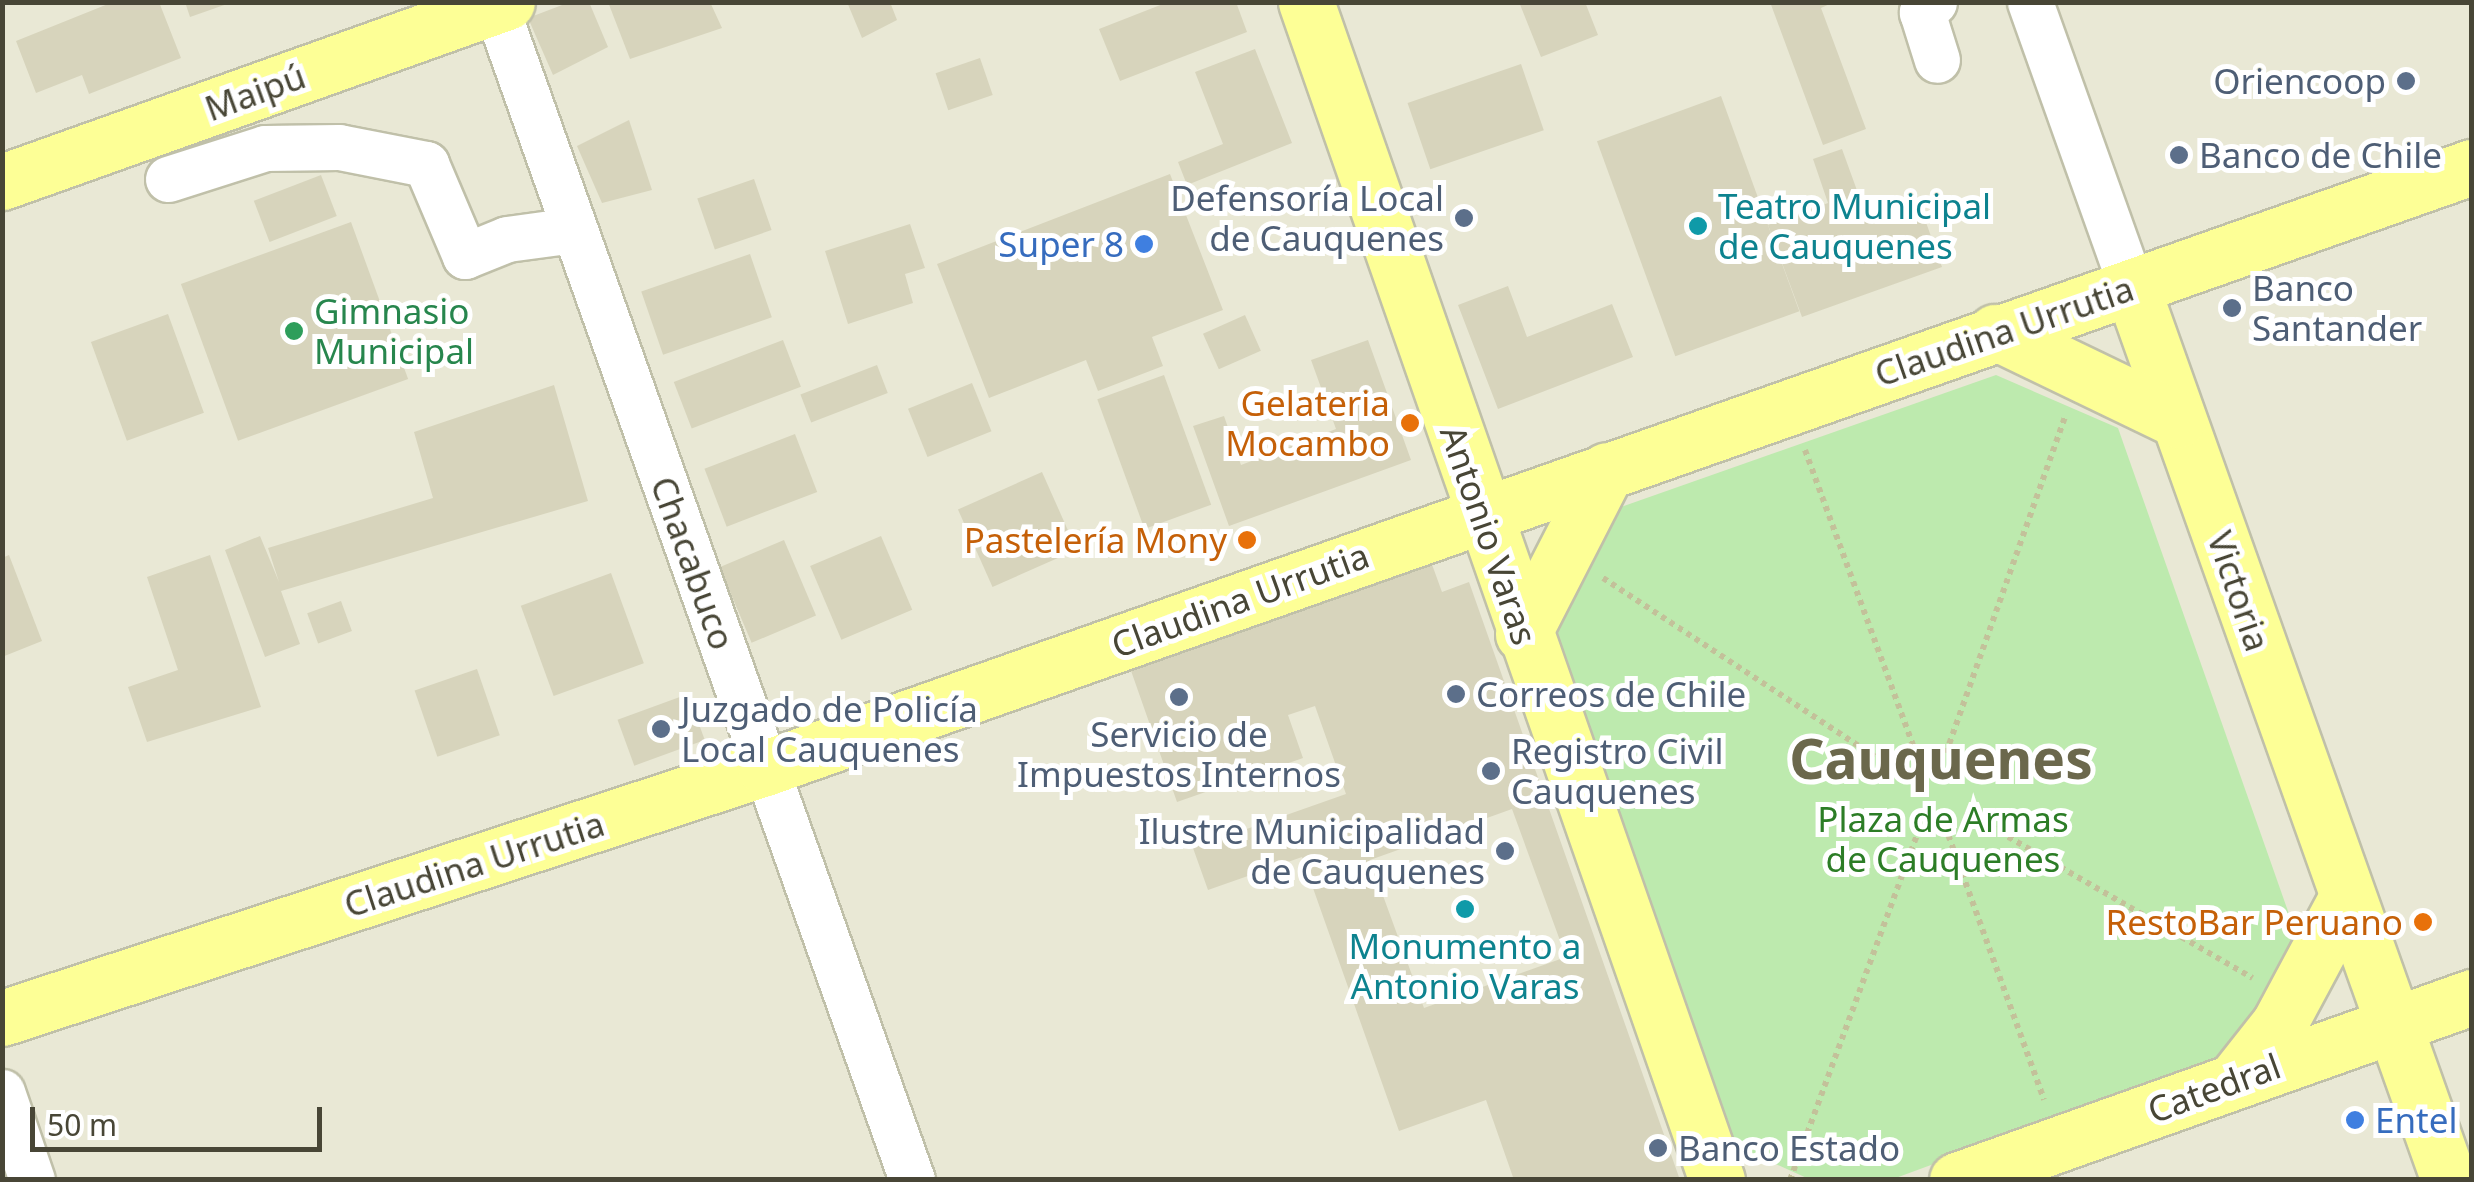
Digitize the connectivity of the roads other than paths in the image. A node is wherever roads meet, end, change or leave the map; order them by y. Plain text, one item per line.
1 (1306, 2) edge
2 (1934, 2) edge
3 (2030, 2) edge
4 (499, 4) edge
5 (1937, 60) dead end
6 (2472, 167) edge
7 (168, 179) dead end
8 (2, 182) edge
9 (574, 230) junction
10 (2132, 288) junction
11 (1995, 332) junction
12 (2178, 420) junction
13 (1606, 470) junction
14 (1481, 514) junction
15 (1523, 634) junction
16 (766, 768) junction
17 (2347, 897) junction
18 (2472, 997) edge
19 (2, 1018) edge
20 (2394, 1024) junction
21 (2234, 1081) junction
22 (2, 1092) edge
23 (1724, 1174) edge
24 (32, 1180) edge
25 (912, 1180) edge
26 (1956, 1180) edge
27 (2449, 1180) edge

1 - 14 main road, Antonio Varas
2 - 5 street
3 - 10 street, Victoria
4 - 8 main road, Maipú
4 - 9 street, Chacabuco
6 - 10 main road, Claudina Urrutia
7 - 9 street
9 - 16 street, Chacabuco
10 - 11 main road, Claudina Urrutia
10 - 12 main road, Victoria
11 - 12 main road
11 - 13 main road, Claudina Urrutia
12 - 17 main road, Victoria
13 - 14 main road, Claudina Urrutia
13 - 15 main road
14 - 15 main road, Antonio Varas
14 - 16 main road, Claudina Urrutia
15 - 23 main road, Antonio Varas
16 - 19 main road, Claudina Urrutia
16 - 25 street, Chacabuco
17 - 20 main road, Victoria
17 - 21 main road
18 - 20 main road, Catedral
20 - 21 main road, Catedral
20 - 27 main road, Victoria
21 - 26 main road, Catedral
22 - 24 street

